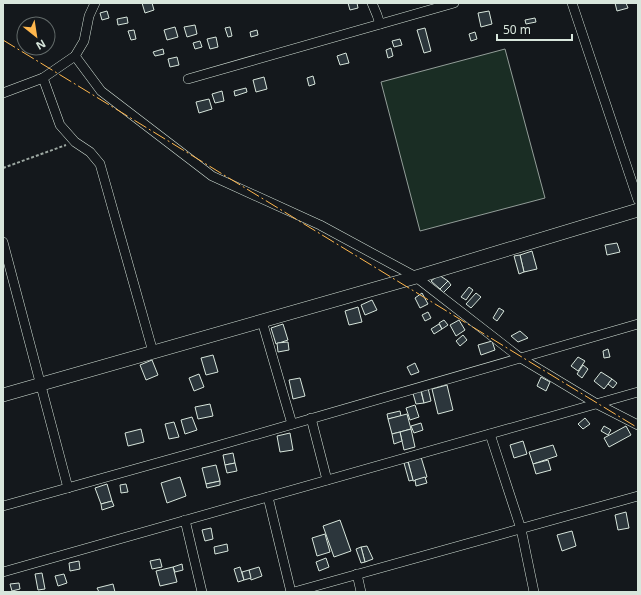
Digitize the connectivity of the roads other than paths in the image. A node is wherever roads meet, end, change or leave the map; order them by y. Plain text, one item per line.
1 (95, 3) edge
2 (372, 3) edge
3 (454, 3) edge
4 (572, 3) edge
5 (380, 24) junction
6 (75, 56) junction
7 (42, 78) junction
8 (188, 79) dead end
9 (3, 93) edge
10 (638, 200) edge
11 (638, 210) edge
12 (3, 242) edge
13 (416, 277) junction
14 (262, 321) junction
15 (638, 324) edge
16 (154, 352) junction
17 (519, 357) junction
18 (41, 384) junction
19 (638, 392) edge
20 (3, 395) edge
21 (597, 404) junction
22 (311, 418) junction
23 (292, 424) junction
24 (638, 425) edge
25 (490, 434) junction
26 (327, 480) junction
27 (68, 488) junction
28 (638, 496) edge
29 (268, 497) junction
30 (3, 506) edge
31 (185, 520) junction
32 (521, 529) junction
33 (3, 572) edge
34 (357, 574) junction
35 (202, 592) edge
36 (292, 592) edge
37 (361, 592) edge
38 (534, 592) edge

1 - 6 street
2 - 5 street
3 - 5 street
4 - 10 street
5 - 8 street
6 - 7 street
6 - 13 street
7 - 9 street
7 - 16 street
11 - 13 street
12 - 18 street
13 - 14 street
13 - 17 street
14 - 16 street
14 - 23 street
15 - 17 street
16 - 18 street
17 - 21 street
17 - 22 street
18 - 20 street
18 - 27 street
19 - 21 street
21 - 24 street
21 - 25 street
22 - 23 street
22 - 26 street
23 - 27 street
25 - 26 street
25 - 32 street
26 - 29 street
27 - 30 street
28 - 32 street
29 - 31 street
29 - 36 street
31 - 33 street
31 - 35 street
32 - 34 street
32 - 38 street
34 - 36 street
34 - 37 street

